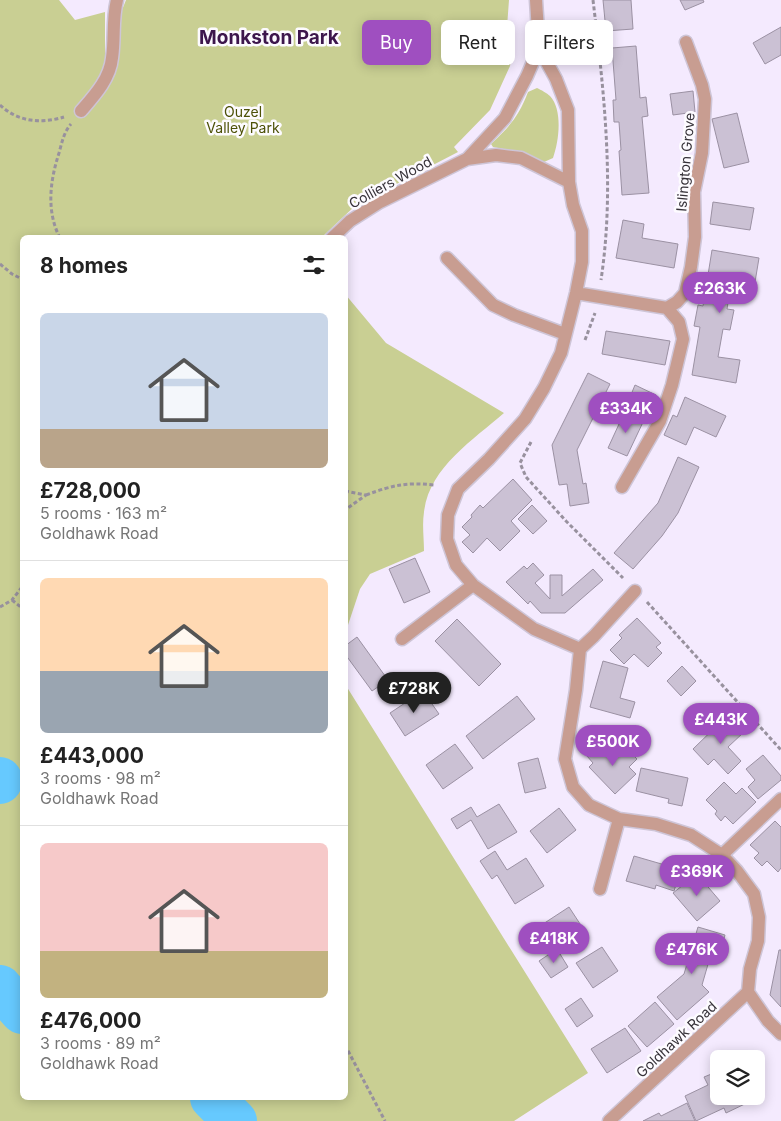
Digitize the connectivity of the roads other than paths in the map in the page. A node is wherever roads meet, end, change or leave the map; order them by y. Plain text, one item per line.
1 (117, 0) edge
2 (536, 0) edge
3 (537, 20) edge
4 (686, 42) dead end
5 (532, 65) edge
6 (548, 65) edge
7 (81, 111) road end
8 (467, 159) junction
9 (569, 182) junction
10 (335, 235) edge
11 (447, 258) dead end
12 (576, 293) junction
13 (667, 308) junction
14 (565, 334) junction
15 (622, 486) dead end
16 (473, 585) junction
17 (635, 590) road end
18 (402, 639) dead end
19 (580, 649) junction
20 (781, 799) edge
21 (619, 819) junction
22 (722, 855) junction
23 (600, 889) dead end
24 (748, 992) junction
25 (781, 1034) edge
26 (609, 1121) edge

1 - 7 street
2 - 3 street
4 - 13 street, Islington Grove
5 - 8 street, Colliers Wood
6 - 9 street
8 - 9 street, Colliers Wood
8 - 10 street, Colliers Wood
9 - 12 street
11 - 14 street
12 - 13 street
12 - 14 street
13 - 15 street
14 - 16 street
16 - 18 street
16 - 19 street
17 - 19 street
19 - 21 street
20 - 22 street
21 - 22 street
21 - 23 street
22 - 24 street
24 - 25 street
24 - 26 street, Goldhawk Road

